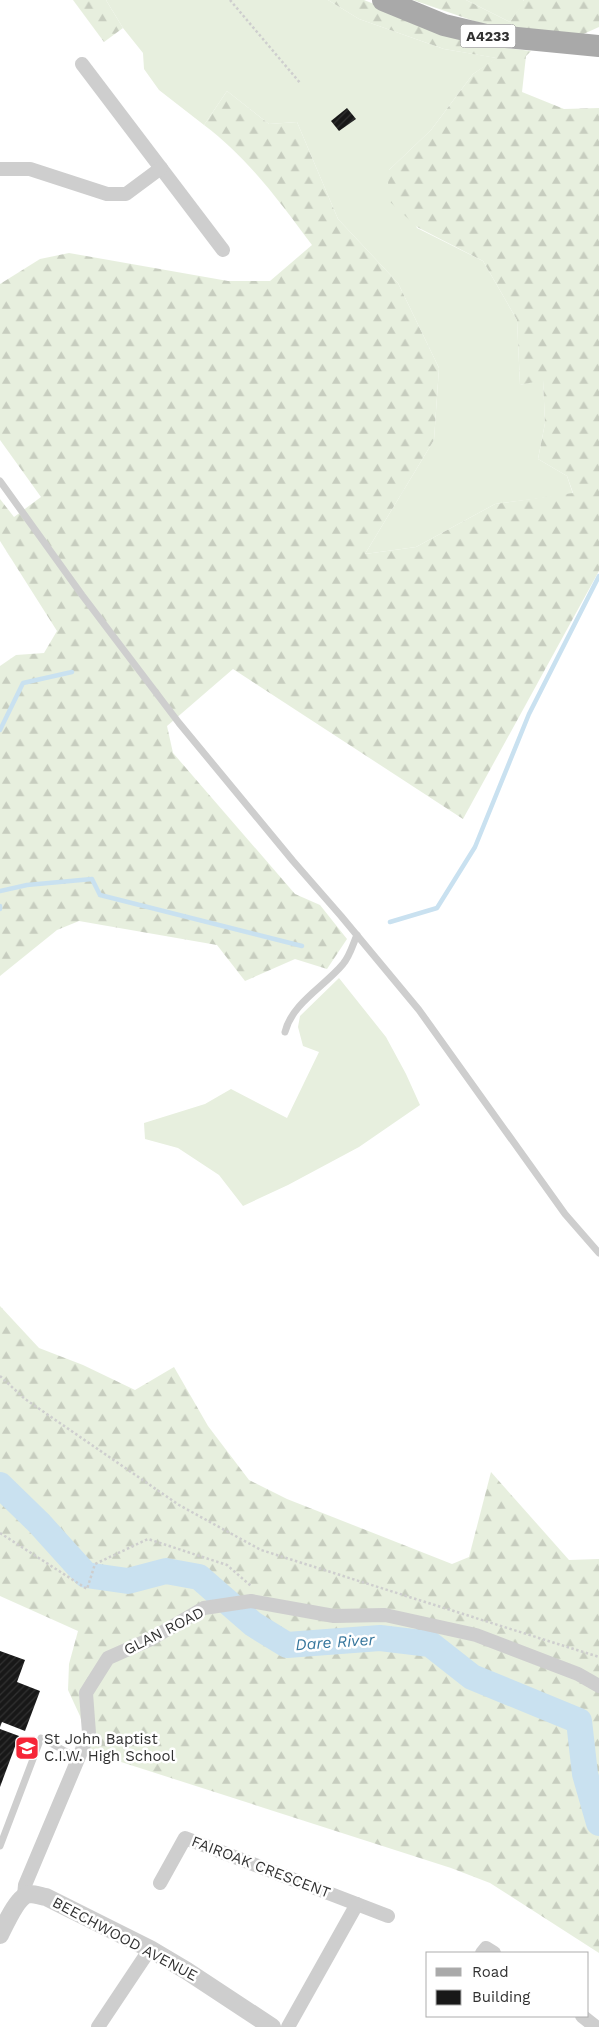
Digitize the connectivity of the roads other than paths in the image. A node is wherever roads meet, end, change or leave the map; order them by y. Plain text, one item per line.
1 (383, 0) edge
2 (599, 46) edge
3 (82, 64) dead end
4 (161, 168) junction
5 (0, 169) edge
6 (223, 250) dead end
7 (0, 481) edge
8 (357, 935) junction
9 (285, 1032) dead end
10 (599, 1253) edge
11 (599, 1686) edge
12 (78, 1758) junction
13 (0, 1846) edge
14 (160, 1883) dead end
15 (24, 1896) junction
16 (357, 1904) junction
17 (388, 1916) dead end
18 (2, 1925) edge
19 (150, 1949) junction
20 (483, 1952) edge
21 (492, 1952) edge
22 (580, 2020) edge
23 (98, 2027) edge
24 (272, 2027) edge
25 (288, 2027) edge
26 (596, 2027) edge

1 - 2 main road, A4233
3 - 4 street
4 - 5 street
4 - 6 street
7 - 8 lane
8 - 9 lane
8 - 10 lane
11 - 12 street, GLAN ROAD
12 - 13 lane
12 - 15 street, GLAN ROAD
14 - 16 street, FAIROAK CRESCENT
15 - 18 street, GLAN ROAD
15 - 19 street, BEECHWOOD AVENUE
16 - 17 street, FAIROAK CRESCENT
16 - 25 street
19 - 23 street
19 - 24 street, BEECHWOOD AVENUE
20 - 21 street
22 - 26 street

